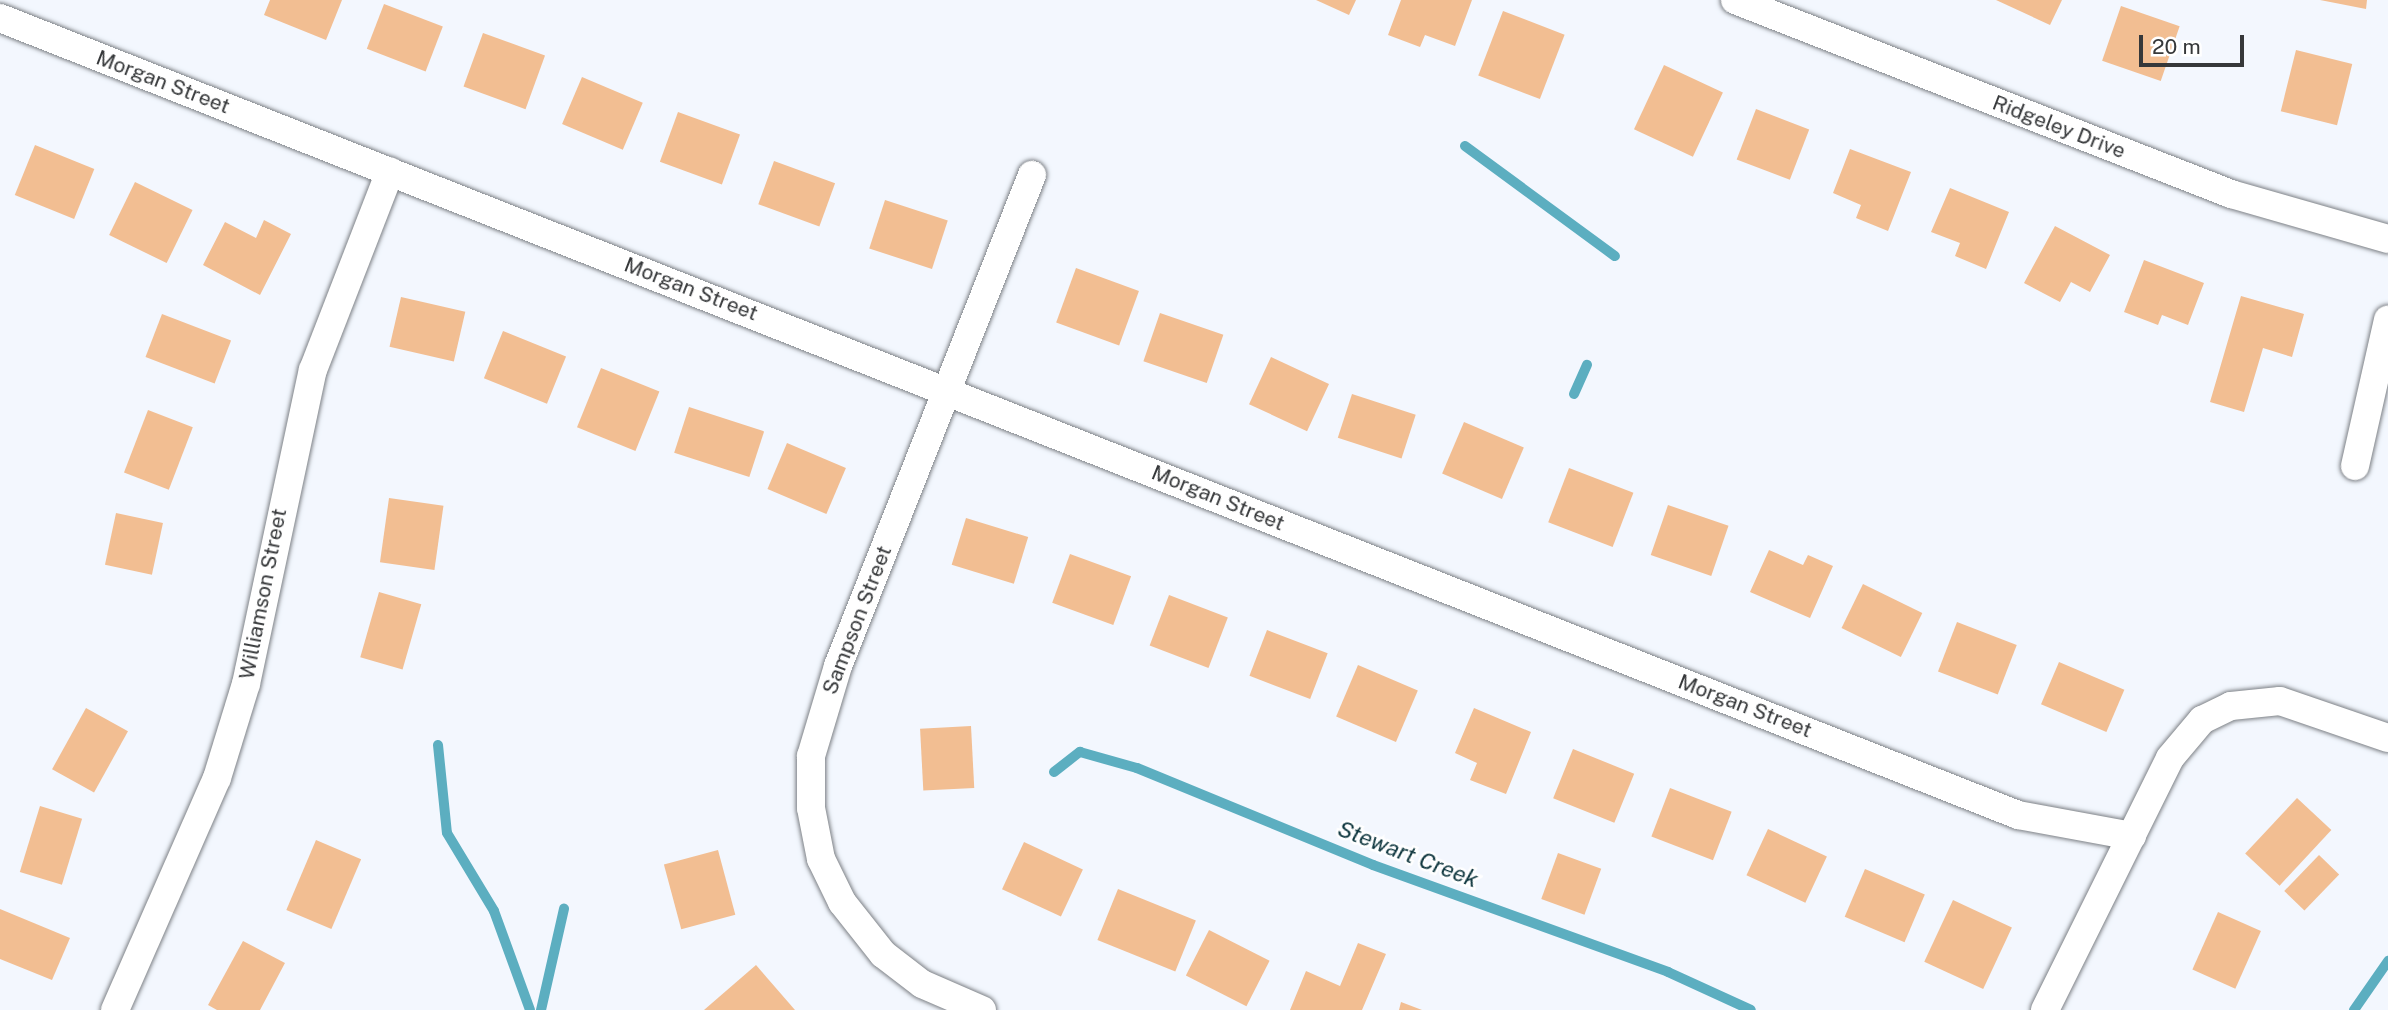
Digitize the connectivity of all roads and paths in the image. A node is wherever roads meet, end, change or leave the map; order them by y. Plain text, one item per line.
1 (1735, 0) edge
2 (0, 18) edge
3 (390, 171) junction
4 (1032, 175) dead end
5 (2388, 239) edge
6 (2388, 320) edge
7 (948, 390) junction
8 (2355, 466) dead end
9 (2388, 738) edge
10 (2132, 836) junction
11 (115, 1010) edge
12 (982, 1010) edge
13 (2045, 1010) edge

1 - 5 street, Ridgeley Drive
2 - 3 street, Morgan Street
3 - 7 street, Morgan Street
3 - 11 street, Williamson Street
4 - 7 street, Sampson Street
6 - 8 street
7 - 10 street, Morgan Street
7 - 12 street, Sampson Street
9 - 10 street
10 - 13 street

